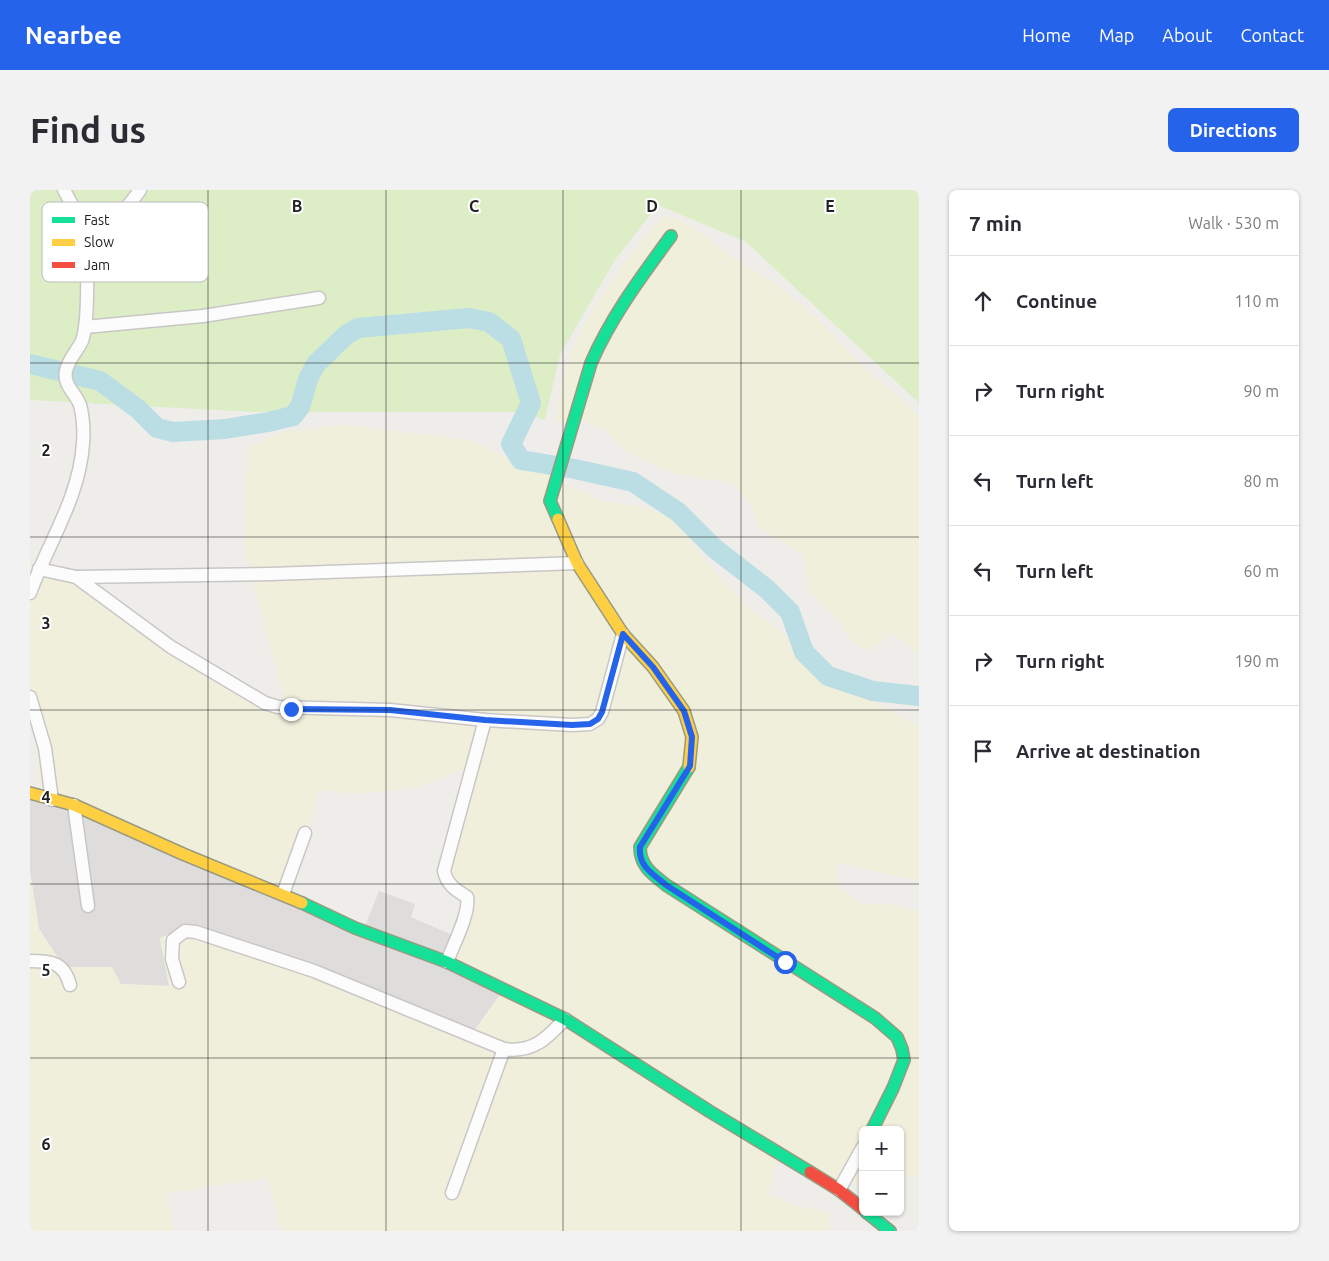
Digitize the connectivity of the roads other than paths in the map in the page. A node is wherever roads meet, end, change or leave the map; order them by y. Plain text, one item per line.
1 (64, 190) edge
2 (140, 190) edge
3 (70, 202) edge
4 (132, 202) edge
5 (671, 236) dead end
6 (87, 282) edge
7 (319, 298) dead end
8 (85, 327) junction
9 (577, 563) junction
10 (39, 569) junction
11 (76, 577) junction
12 (30, 593) edge
13 (623, 634) junction
14 (30, 697) edge
15 (485, 720) junction
16 (30, 793) edge
17 (52, 800) junction
18 (74, 805) junction
19 (305, 833) dead end
20 (283, 894) junction
21 (88, 906) dead end
22 (30, 961) edge
23 (447, 962) junction
24 (179, 982) dead end
25 (70, 984) dead end
26 (565, 1019) junction
27 (504, 1049) junction
28 (874, 1126) edge
29 (859, 1153) edge
30 (839, 1190) junction
31 (452, 1193) dead end
32 (859, 1206) edge
33 (871, 1216) edge
34 (890, 1231) edge

1 - 3 street
2 - 4 street
5 - 9 street
6 - 8 street
7 - 8 street
8 - 10 street
9 - 11 street
9 - 13 street
10 - 11 street
10 - 12 street
11 - 15 street
13 - 15 street
13 - 28 street
14 - 17 street
15 - 23 street
16 - 17 street
17 - 18 street
18 - 20 street
18 - 21 street
19 - 20 street
20 - 23 street
22 - 25 street
23 - 26 street
24 - 27 street
26 - 27 street
26 - 30 street
27 - 31 street
29 - 30 street
30 - 32 street
33 - 34 street

